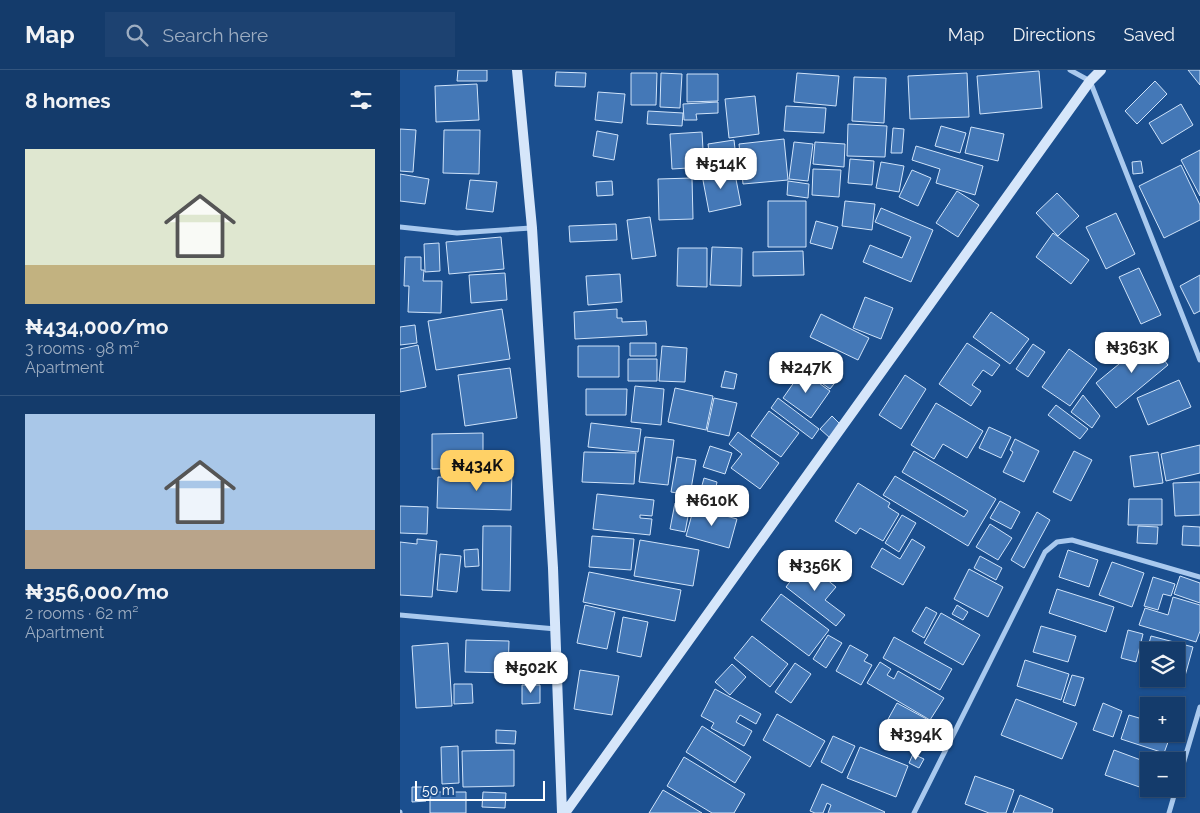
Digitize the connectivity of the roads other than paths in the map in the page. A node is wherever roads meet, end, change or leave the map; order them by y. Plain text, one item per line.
1 (517, 70) edge
2 (1070, 70) edge
3 (1101, 70) edge
4 (1090, 81) junction
5 (400, 227) edge
6 (532, 228) junction
7 (1200, 360) edge
8 (1200, 577) edge
9 (400, 615) edge
10 (556, 629) junction
11 (1200, 707) edge
12 (1185, 758) edge
13 (1173, 797) edge
14 (564, 813) edge
15 (914, 813) edge
16 (1169, 813) edge

1 - 6 main road
2 - 4 street
3 - 4 main road
4 - 7 street
4 - 14 main road
5 - 6 street
6 - 10 main road
8 - 15 street
9 - 10 street
10 - 14 main road
11 - 12 street
13 - 16 street

